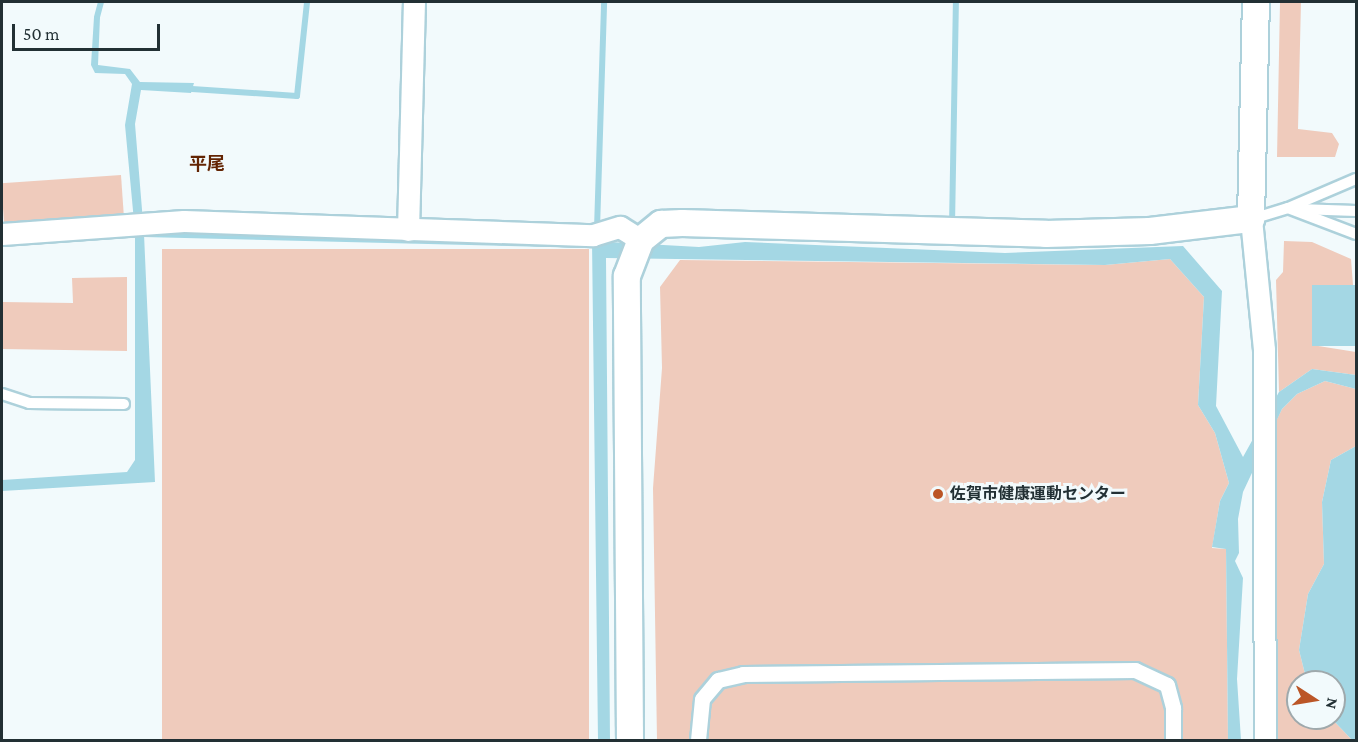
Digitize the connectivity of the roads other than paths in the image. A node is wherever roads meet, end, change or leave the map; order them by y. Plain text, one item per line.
1 (414, 2) edge
2 (1256, 2) edge
3 (1356, 178) edge
4 (1288, 208) junction
5 (1356, 210) edge
6 (1251, 219) junction
7 (408, 230) junction
8 (2, 234) edge
9 (1356, 234) edge
10 (641, 240) junction
11 (2, 394) edge
12 (124, 404) dead end
13 (630, 741) edge
14 (698, 741) edge
15 (1173, 741) edge
16 (1265, 741) edge

1 - 7 street
2 - 6 street
3 - 4 lane
4 - 5 lane
4 - 6 lane
4 - 9 lane
6 - 10 street
6 - 16 street
7 - 8 street
7 - 10 street
10 - 13 street
11 - 12 lane
14 - 15 street

